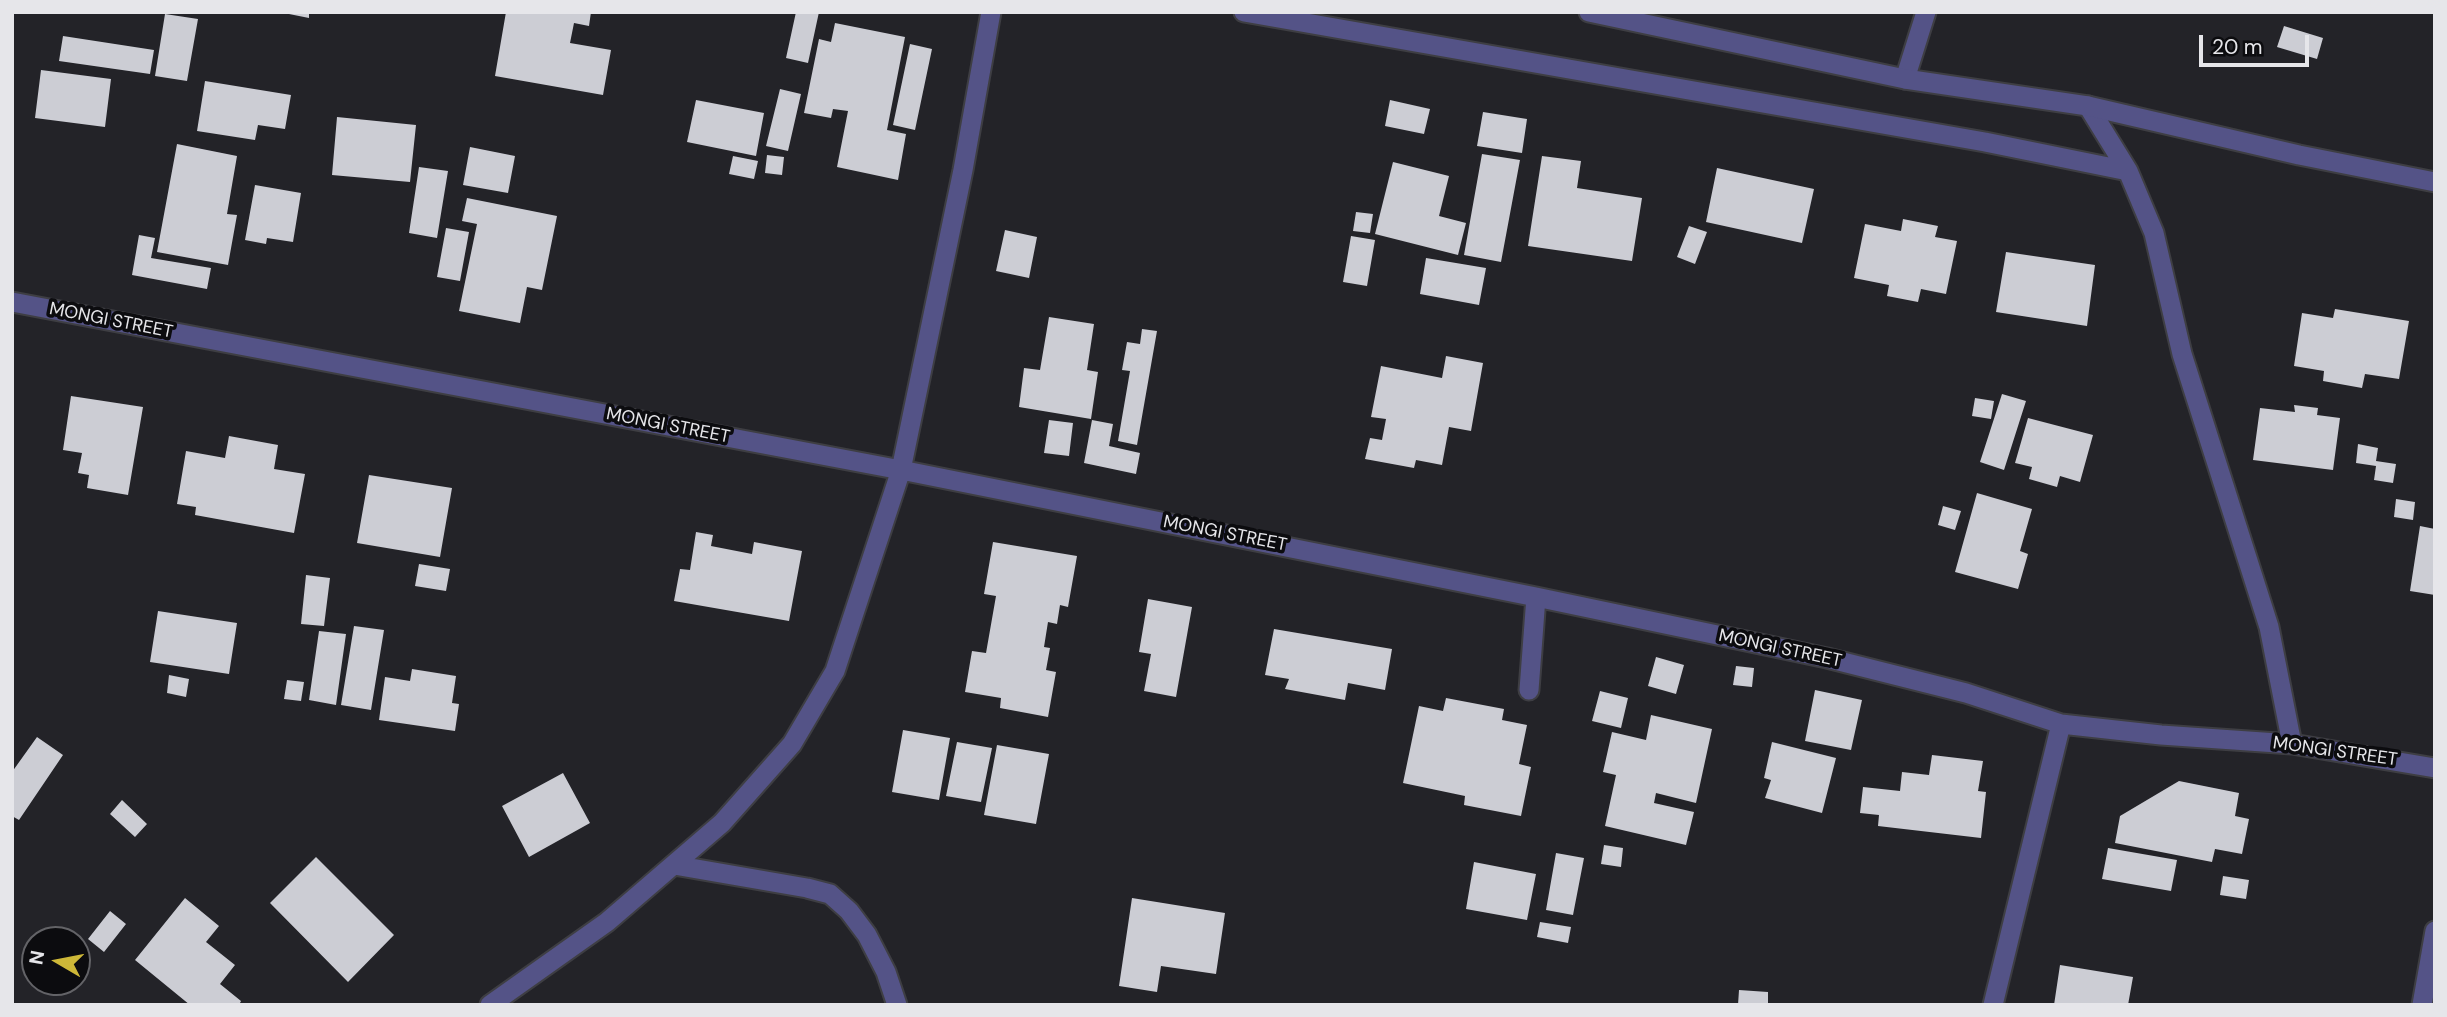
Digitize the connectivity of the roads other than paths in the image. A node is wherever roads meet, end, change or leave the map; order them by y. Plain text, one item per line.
1 (991, 12) edge
2 (1244, 12) edge
3 (1589, 12) edge
4 (1929, 13) edge
5 (1905, 79) junction
6 (2088, 106) junction
7 (2128, 171) junction
8 (2435, 182) edge
9 (12, 302) edge
10 (901, 470) junction
11 (1535, 597) junction
12 (1529, 690) dead end
13 (2061, 724) junction
14 (2292, 744) junction
15 (2435, 768) edge
16 (674, 865) junction
17 (2435, 931) edge
18 (491, 1005) edge
19 (897, 1005) edge
20 (1993, 1005) edge
21 (2422, 1005) edge

1 - 10 street
2 - 7 street
3 - 5 street
4 - 5 street
5 - 6 street
6 - 7 street
6 - 8 street
7 - 14 street
9 - 10 street, MONGI STREET
10 - 11 street, MONGI STREET
10 - 16 street
11 - 12 street
11 - 13 street, MONGI STREET
13 - 14 street, MONGI STREET
13 - 20 street
14 - 15 street, MONGI STREET
16 - 18 street
16 - 19 street
17 - 21 street

